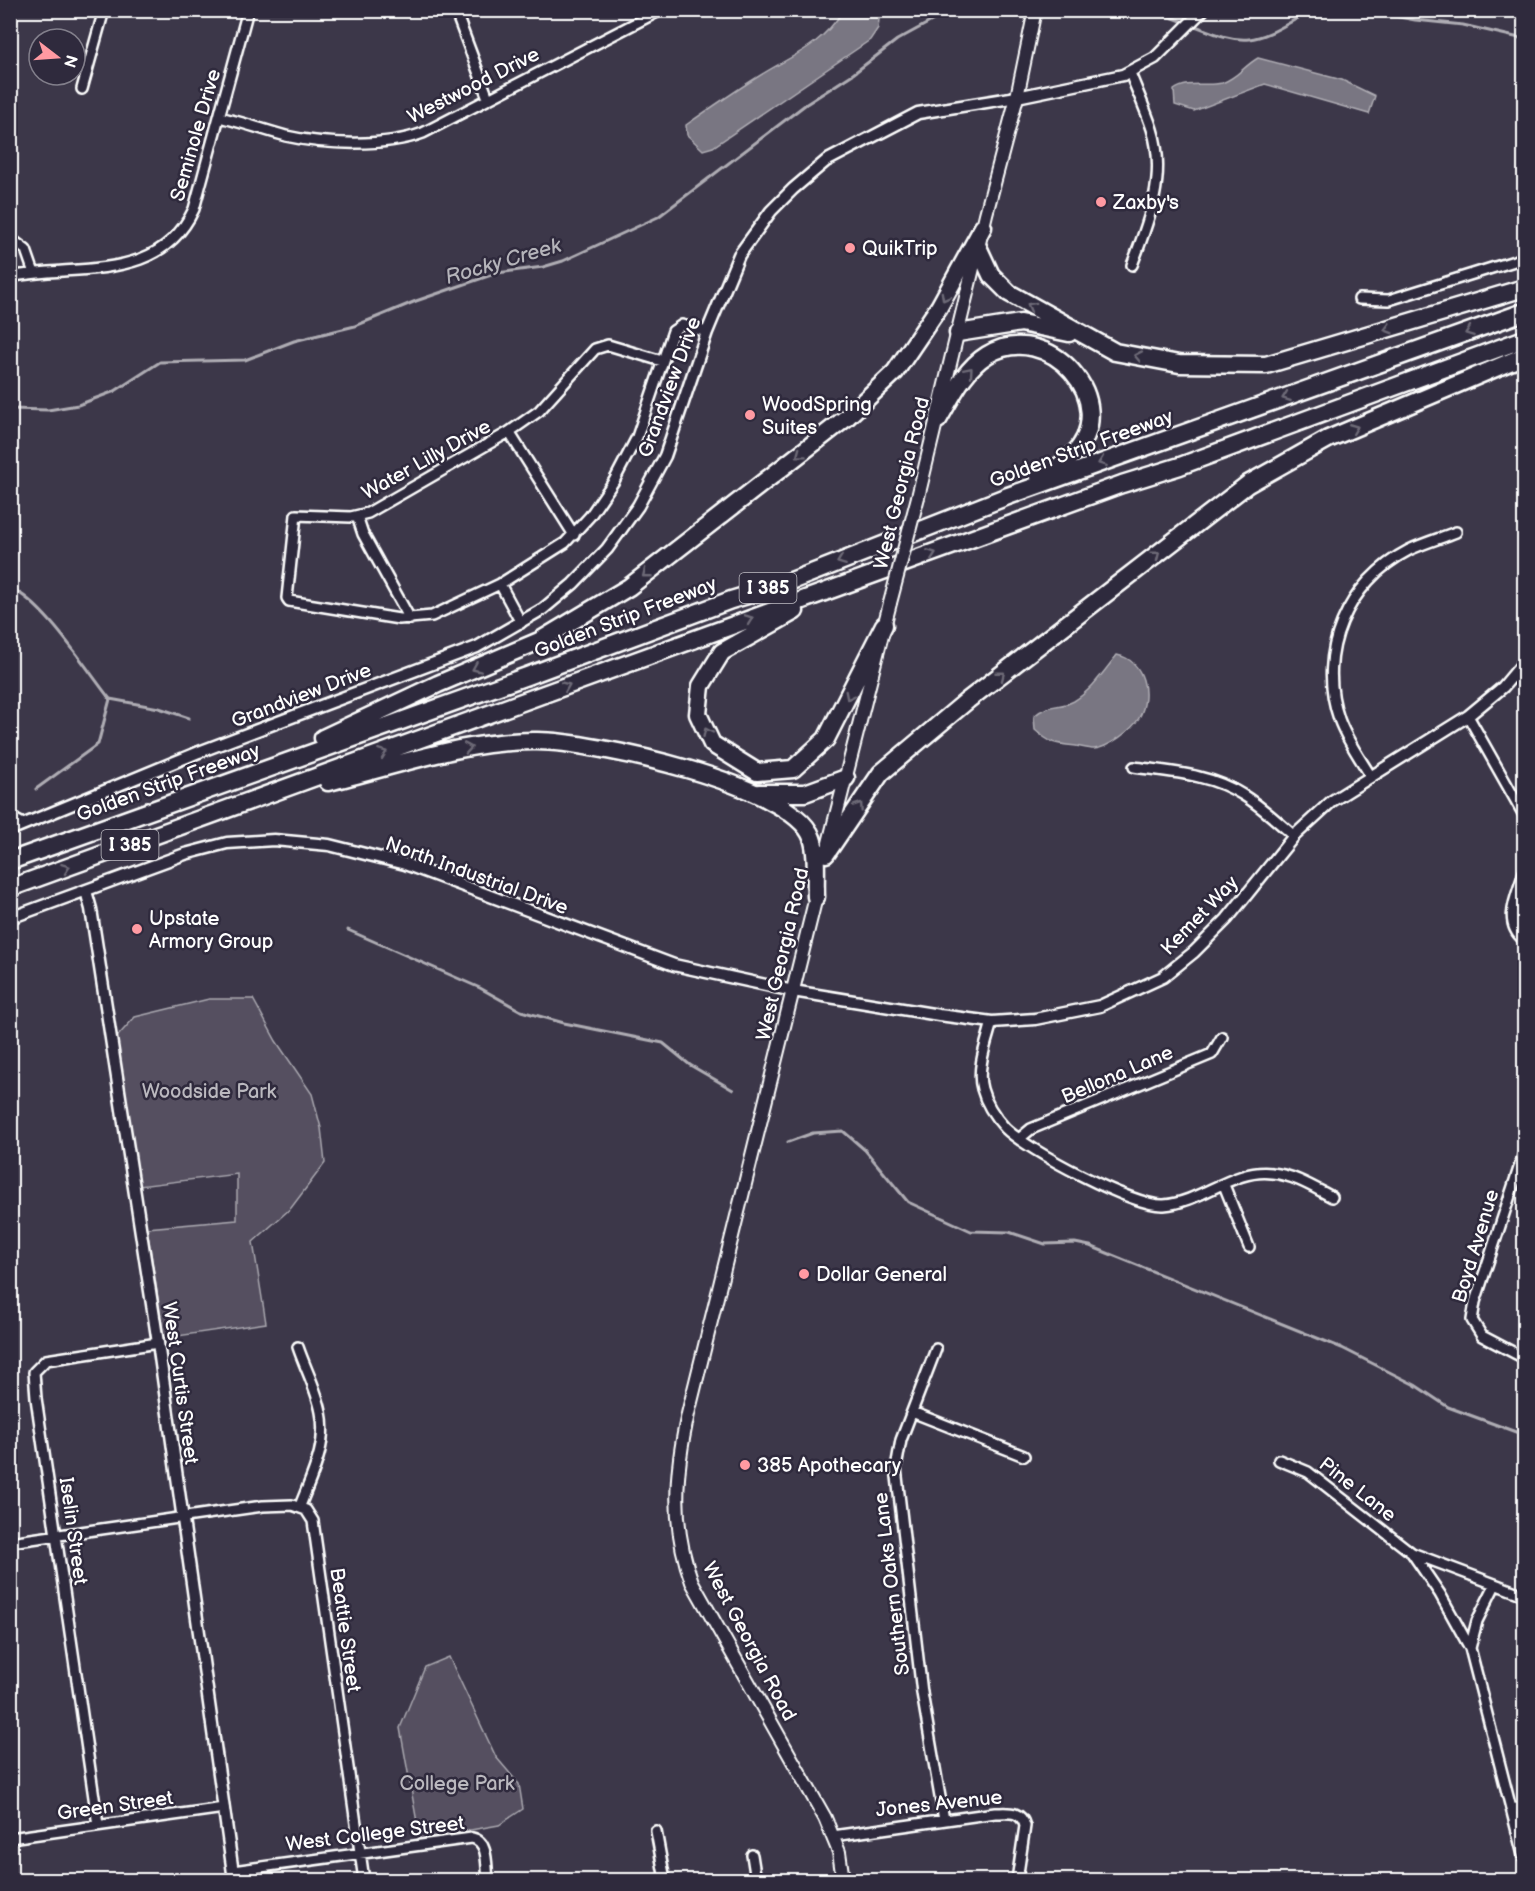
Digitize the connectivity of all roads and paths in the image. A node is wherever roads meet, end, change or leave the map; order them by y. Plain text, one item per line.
1 (104, 10) edge
2 (248, 10) edge
3 (455, 10) edge
4 (661, 10) edge
5 (1035, 10) edge
6 (1201, 12) edge
7 (1130, 73) junction
8 (82, 89) dead end
9 (1017, 97) junction
10 (488, 98) junction
11 (219, 117) junction
12 (983, 227) junction
13 (10, 238) edge
14 (978, 247) junction
15 (1524, 258) edge
16 (1132, 265) dead end
17 (34, 273) junction
18 (10, 277) edge
19 (1524, 288) edge
20 (1359, 299) dead end
21 (1524, 312) edge
22 (707, 332) junction
23 (958, 333) junction
24 (1082, 335) junction
25 (1524, 339) edge
26 (1524, 356) edge
27 (662, 361) junction
28 (938, 420) junction
29 (509, 432) junction
30 (1008, 496) junction
31 (357, 516) junction
32 (1456, 532) dead end
33 (574, 535) junction
34 (500, 584) junction
35 (841, 586) junction
36 (410, 619) junction
37 (521, 623) junction
38 (884, 625) junction
39 (1524, 662) edge
40 (1468, 716) junction
41 (1134, 767) dead end
42 (1370, 775) junction
43 (846, 778) junction
44 (234, 781) junction
45 (755, 792) junction
46 (249, 802) junction
47 (1524, 815) edge
48 (10, 817) edge
49 (23, 824) junction
50 (10, 830) edge
51 (1294, 836) junction
52 (826, 854) junction
53 (10, 861) edge
54 (1524, 872) edge
55 (10, 888) edge
56 (86, 891) junction
57 (816, 897) junction
58 (10, 918) edge
59 (1524, 939) edge
60 (793, 991) junction
61 (992, 1022) junction
62 (1222, 1037) dead end
63 (1019, 1139) junction
64 (1524, 1153) edge
65 (1224, 1185) junction
66 (1332, 1197) dead end
67 (1249, 1248) dead end
68 (158, 1343) junction
69 (298, 1347) dead end
70 (936, 1349) dead end
71 (1524, 1358) edge
72 (912, 1412) junction
73 (1024, 1456) dead end
74 (1279, 1460) dead end
75 (300, 1506) junction
76 (183, 1519) junction
77 (56, 1536) junction
78 (10, 1542) edge
79 (1412, 1553) junction
80 (1495, 1585) junction
81 (1524, 1595) edge
82 (1470, 1648) junction
83 (1524, 1807) edge
84 (224, 1808) junction
85 (1511, 1809) junction
86 (944, 1820) junction
87 (98, 1825) junction
88 (656, 1831) dead end
89 (833, 1836) junction
90 (10, 1838) edge
91 (360, 1853) junction
92 (752, 1855) dead end
93 (1524, 1859) edge
94 (233, 1876) edge
95 (364, 1881) edge
96 (488, 1881) edge
97 (665, 1881) edge
98 (756, 1881) edge
99 (843, 1881) edge
100 (1017, 1881) edge

1 - 8 street
2 - 11 street, Seminole Drive
3 - 10 street
4 - 10 street, Westwood Drive
5 - 9 main road, West Georgia Road
6 - 7 street, Grandview Drive
7 - 9 street, Grandview Drive
7 - 16 street
9 - 12 main road, West Georgia Road
9 - 22 street, Grandview Drive
10 - 11 street, Westwood Drive
11 - 17 street, Seminole Drive
12 - 14 main road, West Georgia Road
12 -> 44 highway
13 - 17 street
14 - 23 main road, West Georgia Road
24 -> 14 highway
15 - 20 street
17 - 18 street, Seminole Drive
19 -> 24 highway
21 -> 30 highway, Golden Strip Freeway / I 385
22 - 27 street, Water Lilly Drive
22 - 37 street, Grandview Drive
23 - 24 highway
23 - 28 main road, West Georgia Road
35 -> 25 highway, I 385
52 -> 26 highway
27 - 29 street, Water Lilly Drive
27 - 33 street, Water Lilly Drive
28 -> 30 highway
28 - 38 main road, West Georgia Road, bridge
29 - 31 street, Water Lilly Drive
29 - 33 street
30 -> 44 highway, Golden Strip Freeway / I 385
31 - 36 street
31 - 36 street, Water Lilly Drive
32 - 42 street
33 - 34 street, Water Lilly Drive
34 - 36 street, Water Lilly Drive
34 - 37 street
38 -> 35 highway
46 -> 35 highway, I 385
37 - 49 street, Grandview Drive
38 - 43 main road, West Georgia Road
39 - 40 street, Kemet Way
40 - 42 street, Kemet Way
40 - 47 street
41 - 51 street
42 - 51 street, Kemet Way
43 - 45 highway
43 - 52 main road, West Georgia Road
44 - 53 highway, Golden Strip Freeway / I 385
46 -> 45 highway
45 - 57 highway
55 -> 46 highway, I 385
48 - 49 street
49 - 50 street, Grandview Drive
51 - 61 street, Kemet Way
52 - 57 main road, West Georgia Road
54 - 59 street
56 - 58 street, North Industrial Drive
56 - 60 street, North Industrial Drive
56 - 68 street, West Curtis Street
57 - 60 main road, West Georgia Road
60 - 61 street, Kemet Way
60 - 89 main road, West Georgia Road
61 - 63 street
62 - 63 street, Bellona Lane
63 - 65 street
64 - 71 street, Boyd Avenue
65 - 66 street
65 - 67 street
68 - 76 street, West Curtis Street
68 - 77 street, Iselin Street
69 - 75 street
70 - 72 street, Southern Oaks Lane
72 - 73 street
72 - 86 street, Southern Oaks Lane
74 - 79 street, Pine Lane
75 - 76 street
75 - 91 street, Beattie Street
76 - 77 street
76 - 84 street, West Curtis Street
77 - 78 street
77 - 87 street, Iselin Street
79 - 80 street, Pine Lane
79 - 82 street, Pine Lane
80 - 81 street, Pine Lane
80 - 82 street
82 - 85 street
83 - 85 street
84 - 87 street, Green Street
84 - 94 street, West Curtis Street
85 - 93 street
86 - 89 street, Jones Avenue
86 - 100 street, Jones Avenue
87 - 90 street, Green Street
88 - 97 street
89 - 99 main road, West Georgia Road
91 - 94 street, West College Street
91 - 95 street, Beattie Street
91 - 96 street, West College Street
92 - 98 street

